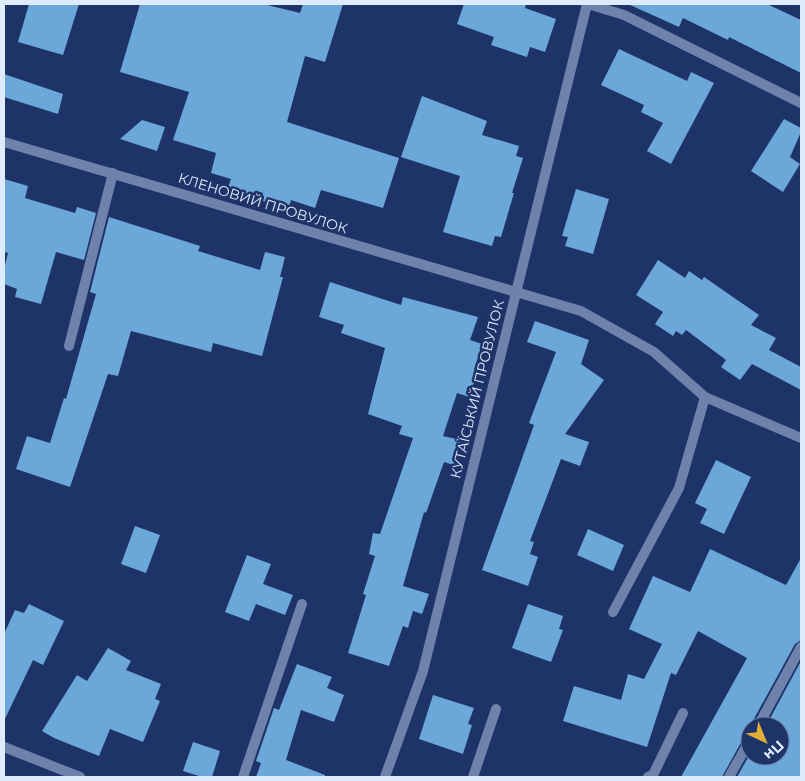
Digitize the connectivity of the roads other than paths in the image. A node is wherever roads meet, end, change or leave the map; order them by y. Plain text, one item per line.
1 (587, 4) edge
2 (801, 103) edge
3 (4, 142) edge
4 (113, 173) junction
5 (515, 290) junction
6 (69, 346) dead end
7 (705, 397) junction
8 (801, 438) edge
9 (302, 604) dead end
10 (613, 612) dead end
11 (801, 647) edge
12 (496, 709) dead end
13 (683, 714) dead end
14 (763, 716) edge
15 (4, 748) edge
16 (740, 758) edge
17 (80, 777) edge
18 (243, 777) edge
19 (385, 777) edge
20 (473, 777) edge
21 (648, 777) edge
22 (729, 777) edge

1 - 2 street
1 - 5 street, КУТАЇСЬКИЙ ПРОВУЛОК
3 - 4 street, КЛЕНОВИЙ ПРОВУЛОК
4 - 5 street, КЛЕНОВИЙ ПРОВУЛОК
4 - 6 street
5 - 7 street, КЛЕНОВИЙ ПРОВУЛОК
5 - 19 street, КУТАЇСЬКИЙ ПРОВУЛОК
7 - 8 street, КЛЕНОВИЙ ПРОВУЛОК
7 - 10 street
9 - 18 street
11 - 14 street
12 - 20 street
13 - 21 street
15 - 17 street
16 - 22 street

